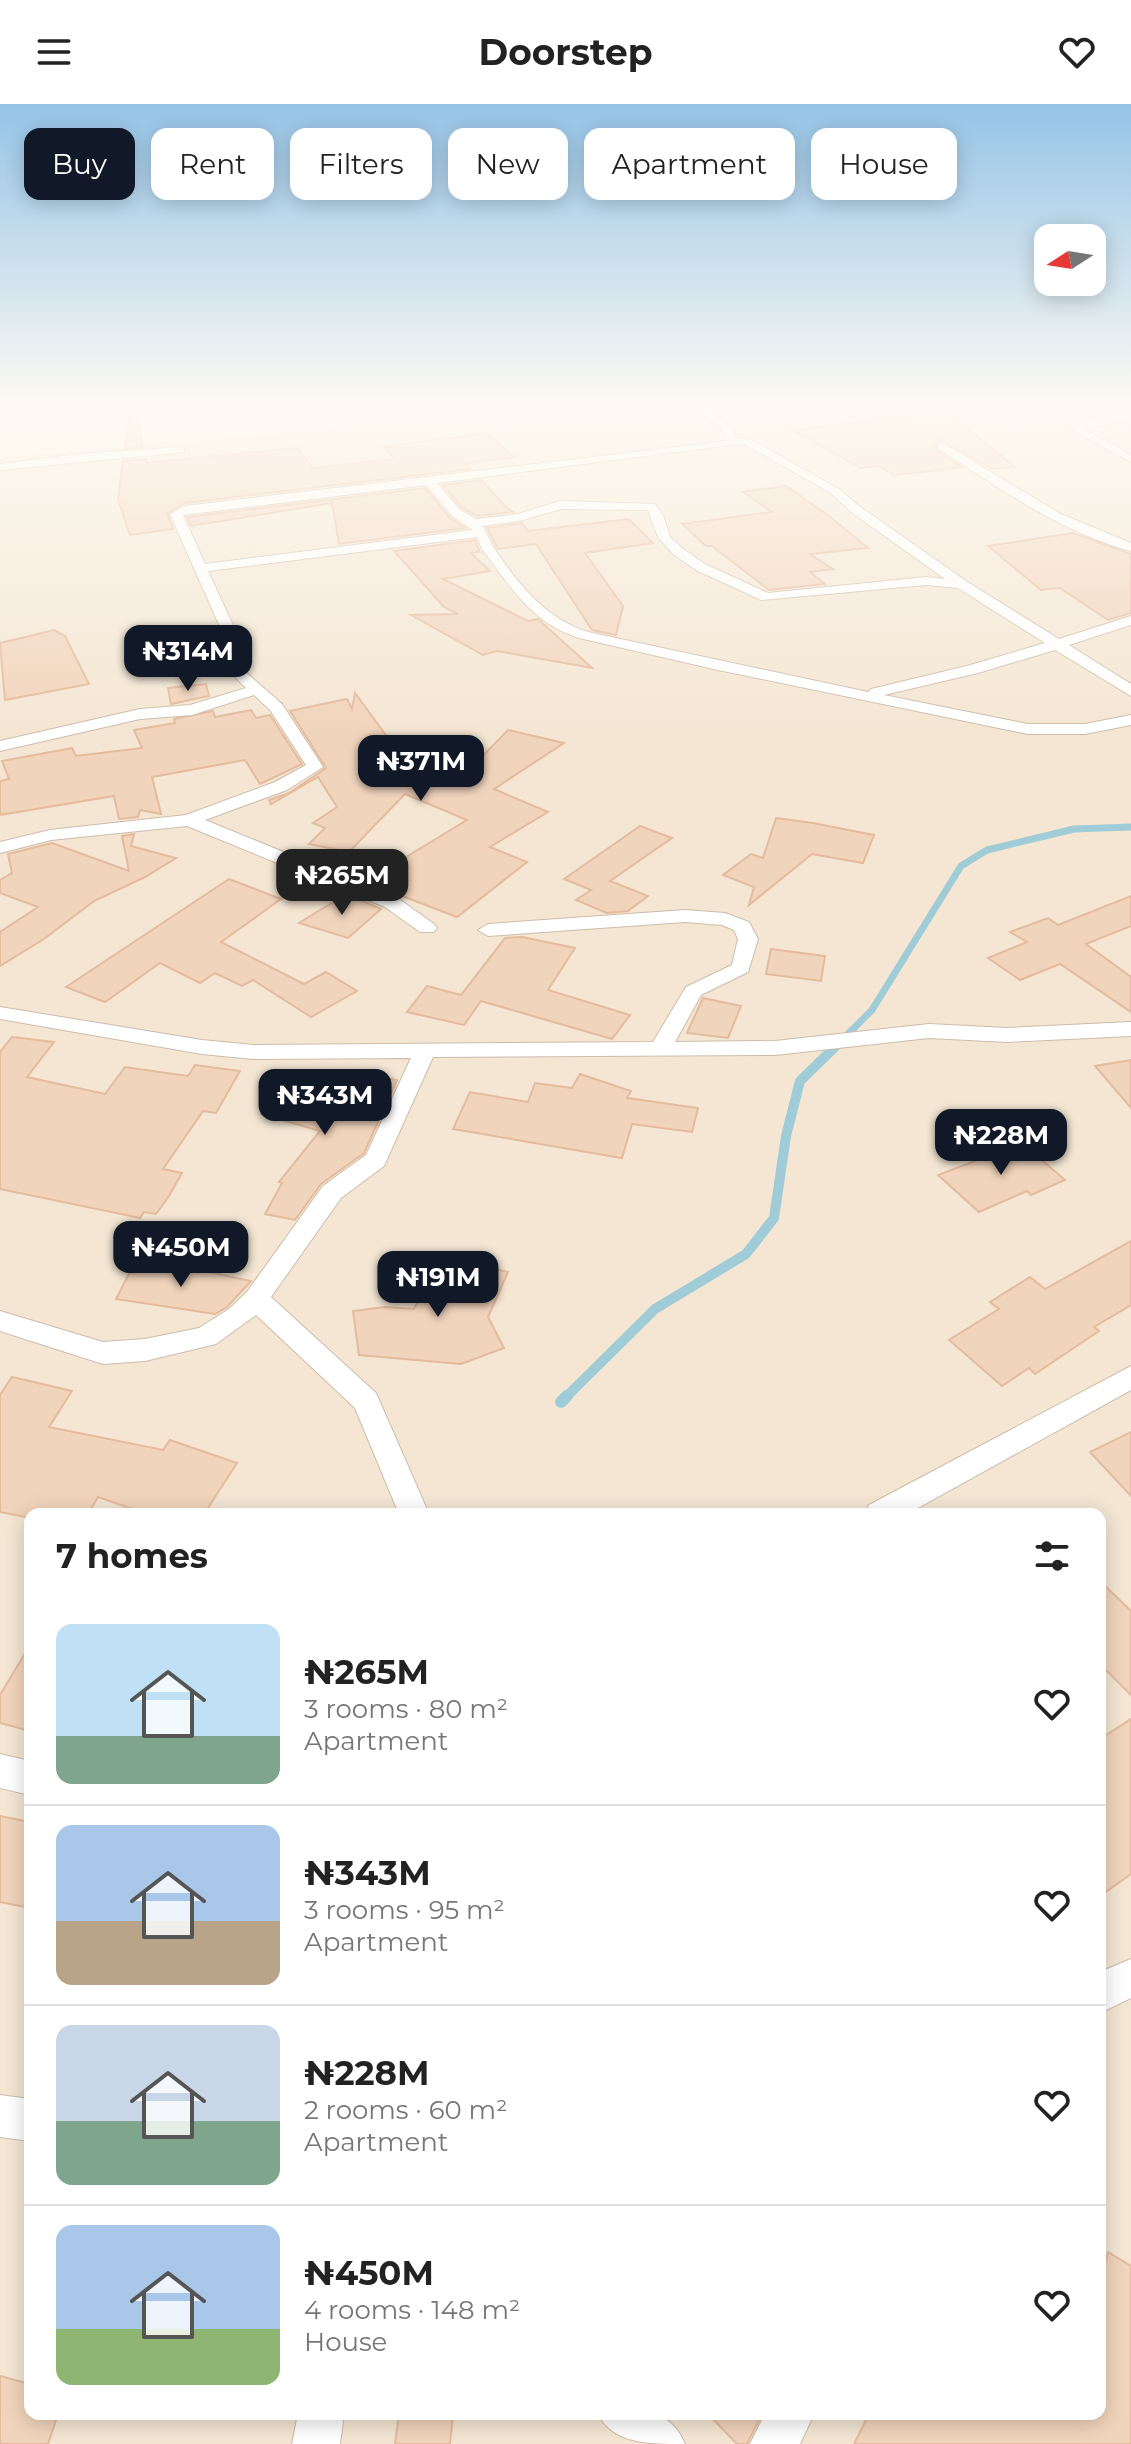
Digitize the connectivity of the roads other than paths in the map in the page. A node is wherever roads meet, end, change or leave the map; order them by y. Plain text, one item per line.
1 (177, 513) edge
2 (456, 513) edge
3 (532, 513) edge
4 (655, 513) edge
5 (861, 513) edge
6 (1052, 513) edge
7 (478, 528) junction
8 (1131, 547) edge
9 (202, 568) junction
10 (961, 584) junction
11 (1131, 620) edge
12 (1056, 645) junction
13 (257, 689) junction
14 (1131, 691) edge
15 (865, 694) junction
16 (1131, 720) edge
17 (0, 746) edge
18 (189, 820) junction
19 (0, 848) edge
20 (427, 928) dead end
21 (488, 930) dead end
22 (0, 1013) edge
23 (1131, 1029) edge
24 (661, 1047) junction
25 (425, 1051) junction
26 (256, 1299) junction
27 (0, 1321) edge
28 (1131, 1377) edge
29 (411, 1508) edge
30 (891, 1508) edge
31 (0, 1771) edge
32 (24, 1777) edge
33 (0, 2116) edge
34 (24, 2119) edge
35 (320, 2420) edge
36 (629, 2420) edge
37 (788, 2420) edge
38 (316, 2444) edge
39 (661, 2444) edge
40 (774, 2444) edge

1 - 9 street
2 - 7 street
3 - 7 street
4 - 10 street
5 - 10 street
6 - 8 street
7 - 9 street
7 - 15 street
9 - 13 street
10 - 12 street
11 - 12 street
12 - 14 street
12 - 15 street
13 - 17 street
13 - 18 street
15 - 16 street
18 - 19 street
18 - 20 street
21 - 24 street
22 - 25 street
23 - 24 street
24 - 25 street
25 - 26 street
26 - 27 street
26 - 29 street
28 - 30 street
31 - 32 street
33 - 34 street
35 - 38 street
36 - 39 street
37 - 40 street

